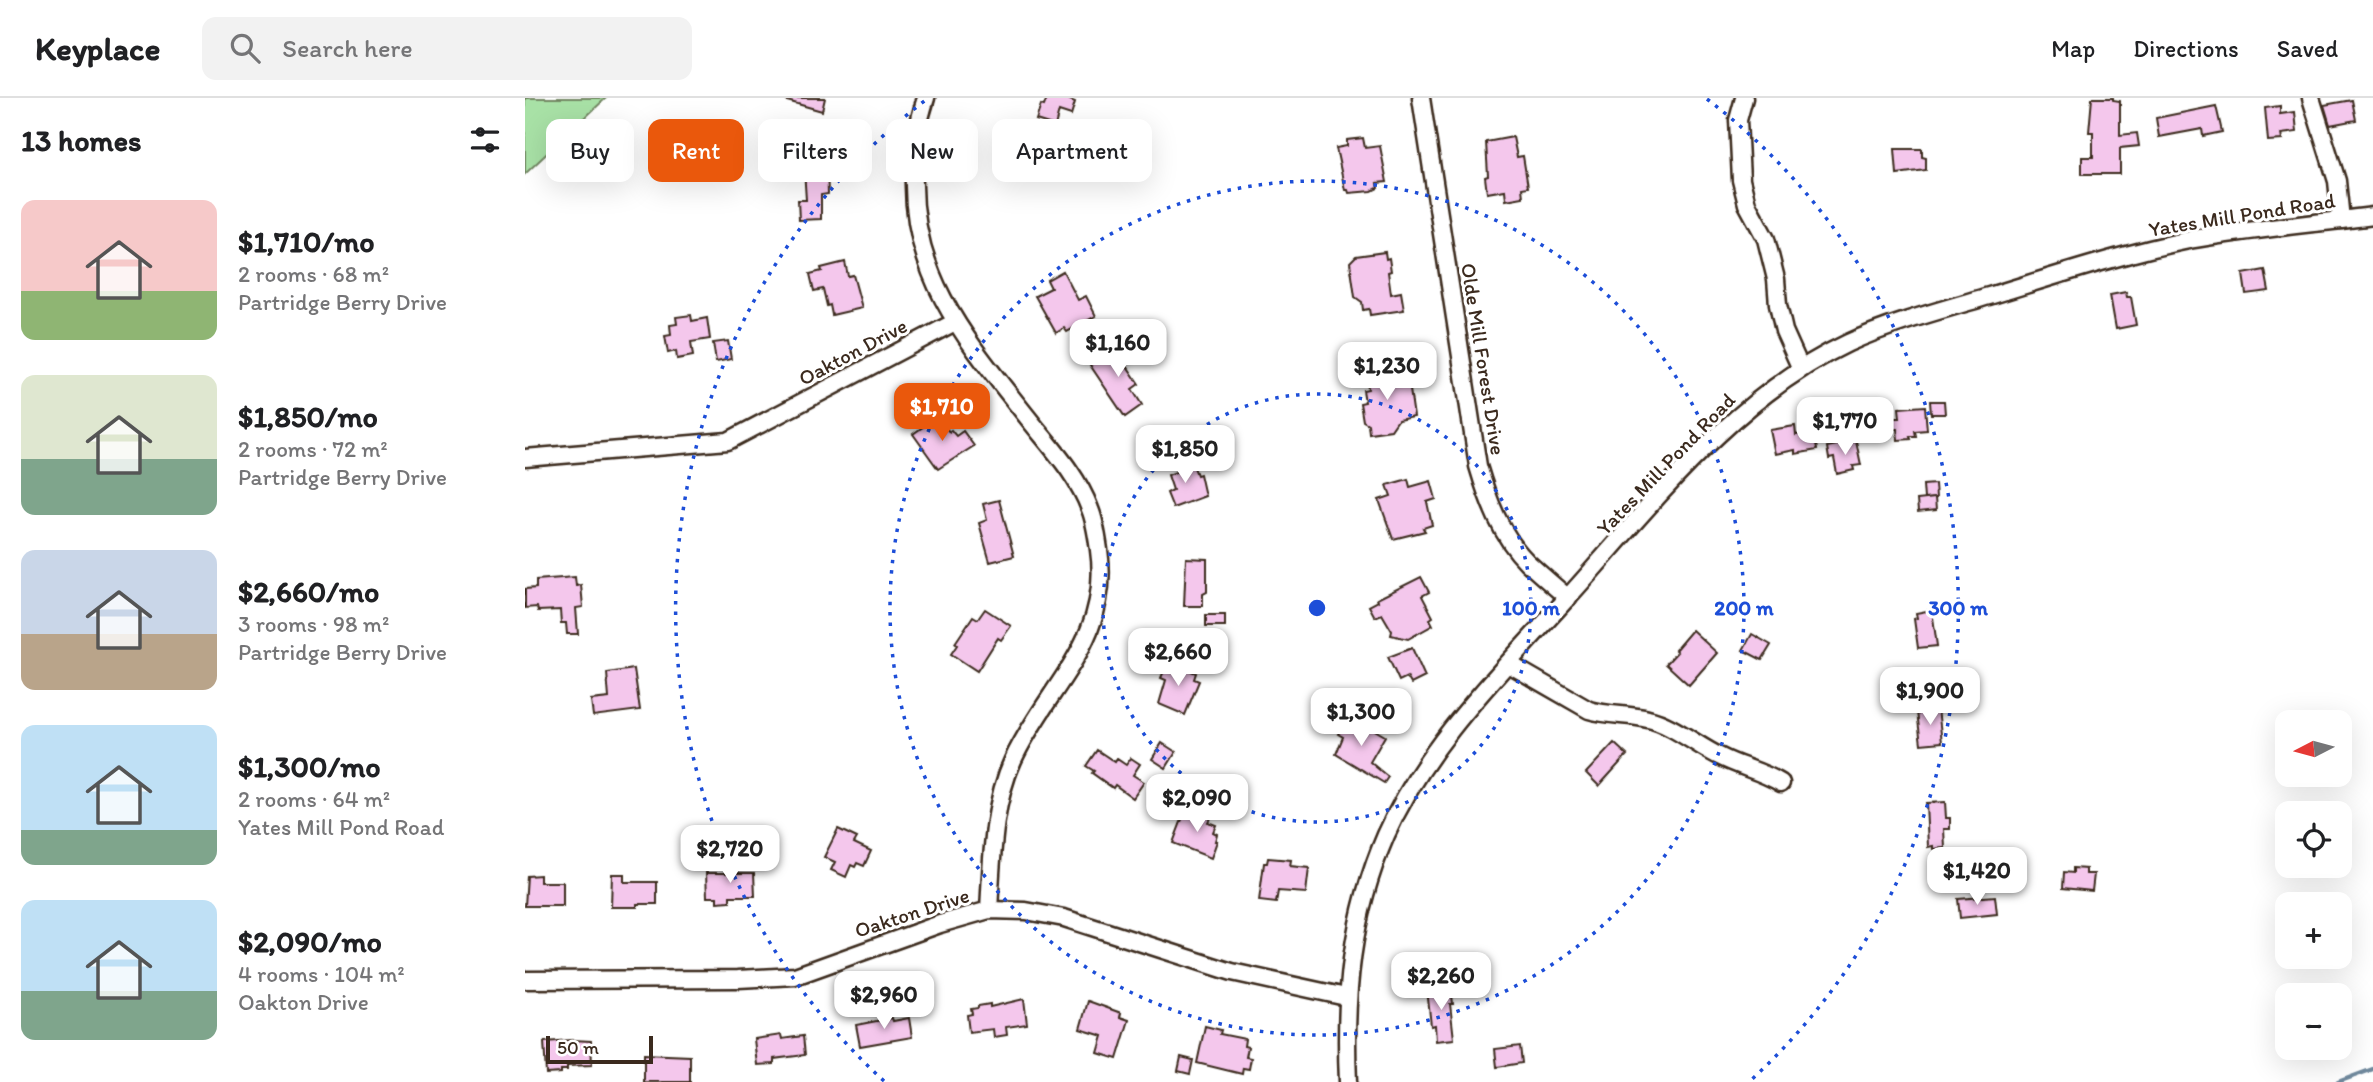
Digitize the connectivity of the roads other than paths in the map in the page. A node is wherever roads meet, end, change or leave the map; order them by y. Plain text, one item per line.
1 (926, 98) edge
2 (1421, 98) edge
3 (1744, 98) edge
4 (2311, 98) edge
5 (2373, 216) edge
6 (2341, 220) junction
7 (955, 322) junction
8 (1801, 369) junction
9 (525, 458) edge
10 (1568, 598) junction
11 (1509, 664) junction
12 (1781, 783) dead end
13 (989, 910) junction
14 (525, 980) edge
15 (1346, 997) junction
16 (1348, 1082) edge

1 - 7 street
2 - 10 street, Olde Mill Forest Drive
3 - 8 street
4 - 6 street
5 - 6 street, Yates Mill Pond Road
6 - 8 street, Yates Mill Pond Road
7 - 9 street, Oakton Drive
7 - 13 street
8 - 10 street, Yates Mill Pond Road
10 - 11 street, Yates Mill Pond Road
11 - 12 street
11 - 15 street, Yates Mill Pond Road
13 - 14 street, Oakton Drive
13 - 15 street, Oakton Drive
15 - 16 street, Yates Mill Pond Road

